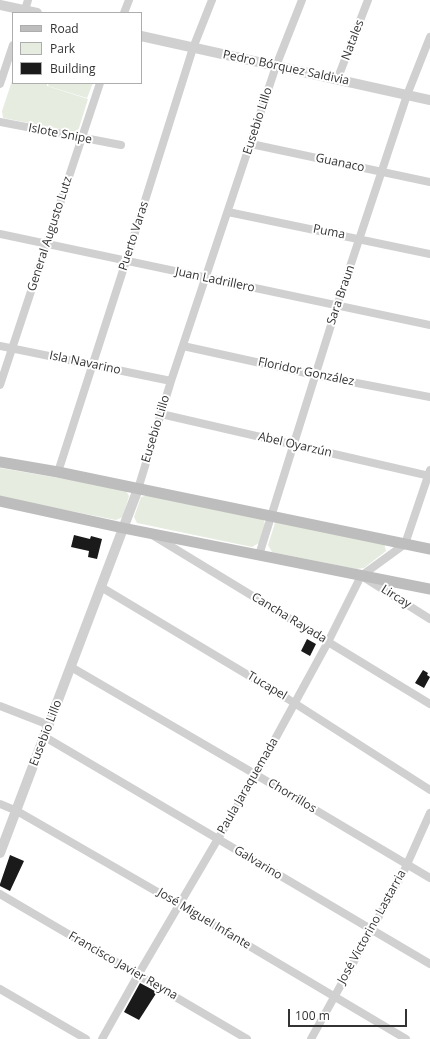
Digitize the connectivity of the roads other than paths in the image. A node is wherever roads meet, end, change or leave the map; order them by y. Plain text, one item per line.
1 (28, 0) edge
2 (129, 0) edge
3 (212, 0) edge
4 (302, 0) edge
5 (368, 0) edge
6 (0, 5) edge
7 (24, 12) edge
8 (124, 12) edge
9 (142, 36) edge
10 (430, 37) edge
11 (12, 48) edge
12 (193, 48) junction
13 (276, 66) junction
14 (337, 80) junction
15 (0, 84) edge
16 (100, 84) edge
17 (407, 95) junction
18 (430, 100) edge
19 (0, 122) edge
20 (82, 137) junction
21 (251, 144) junction
22 (121, 146) dead end
23 (382, 172) junction
24 (430, 182) edge
25 (228, 212) junction
26 (0, 234) edge
27 (360, 238) junction
28 (47, 243) junction
29 (430, 254) edge
30 (126, 261) junction
31 (206, 278) junction
32 (337, 306) junction
33 (430, 325) edge
34 (0, 346) edge
35 (183, 346) junction
36 (12, 348) junction
37 (92, 365) junction
38 (315, 374) junction
39 (171, 380) junction
40 (0, 385) edge
41 (430, 397) edge
42 (161, 414) junction
43 (293, 444) junction
44 (0, 462) edge
45 (58, 472) junction
46 (429, 474) edge
47 (138, 489) junction
48 (0, 501) edge
49 (271, 515) junction
50 (123, 528) junction
51 (148, 533) junction
52 (405, 544) junction
53 (430, 549) edge
54 (259, 555) junction
55 (361, 576) junction
56 (101, 587) junction
57 (430, 589) edge
58 (430, 619) edge
59 (328, 642) junction
60 (71, 667) junction
61 (295, 703) junction
62 (430, 704) edge
63 (0, 706) edge
64 (49, 725) junction
65 (45, 737) junction
66 (256, 774) junction
67 (430, 790) edge
68 (0, 804) edge
69 (17, 811) junction
70 (430, 812) edge
71 (218, 839) junction
72 (0, 853) edge
73 (407, 864) junction
74 (430, 878) edge
75 (0, 894) edge
76 (180, 905) junction
77 (371, 930) junction
78 (430, 964) edge
79 (138, 975) junction
80 (0, 989) edge
81 (334, 996) junction
82 (86, 1039) edge
83 (102, 1039) edge
84 (247, 1039) edge
85 (311, 1039) edge
86 (406, 1039) edge

1 - 7 street
2 - 8 street
3 - 12 street, Puerto Varas
4 - 13 street, Eusebio Lillo
5 - 14 street, Natales
6 - 7 street
9 - 12 street, Pedro Bórquez Saldivia
10 - 17 street, Sara Braun
11 - 15 street
12 - 13 street, Pedro Bórquez Saldivia
12 - 30 street, Puerto Varas
13 - 14 street, Pedro Bórquez Saldivia
13 - 21 street, Eusebio Lillo
14 - 17 street, Pedro Bórquez Saldivia
16 - 20 street, General Augusto Lutz
17 - 18 street, Pedro Bórquez Saldivia
17 - 23 street, Sara Braun
19 - 20 street, Islote Snipe
20 - 22 street, Islote Snipe
20 - 28 street, General Augusto Lutz
21 - 23 street, Guanaco
21 - 25 street, Eusebio Lillo
23 - 24 street, Guanaco
23 - 27 street, Sara Braun
25 - 27 street, Puma
25 - 31 street, Eusebio Lillo
26 - 28 street, Juan Ladrillero
27 - 29 street, Puma
27 - 32 street, Sara Braun
28 - 30 street, Juan Ladrillero
28 - 36 street, General Augusto Lutz
30 - 31 street, Juan Ladrillero
30 - 37 street, Puerto Varas
31 - 32 street, Juan Ladrillero
31 - 35 street, Eusebio Lillo
32 - 33 street, Juan Ladrillero
32 - 38 street, Sara Braun
34 - 36 street, Isla Navarino
35 - 38 street, Floridor González
35 - 39 street, Eusebio Lillo
36 - 37 street, Isla Navarino
36 - 40 street, General Augusto Lutz
37 - 39 street, Isla Navarino
37 - 45 street, Puerto Varas
38 - 41 street, Floridor González
38 - 43 street, Sara Braun
39 - 42 street, Eusebio Lillo
42 - 43 street, Abel Oyarzún
42 - 47 street, Eusebio Lillo
43 - 46 street, Abel Oyarzún
43 - 49 street, Sara Braun
44 - 45 main road
45 - 47 main road
46 - 52 street
47 - 49 main road
47 - 50 street, Eusebio Lillo
48 - 50 main road
49 - 52 main road
49 - 54 street, Sara Braun
50 - 51 main road
50 - 56 street, Eusebio Lillo
51 - 54 main road
51 - 59 street, Cancha Rayada
52 - 53 main road
52 - 55 street, Paula Jaraquemada
54 - 55 main road
55 - 57 main road
55 - 58 street, Lircay
55 - 59 street, Paula Jaraquemada
56 - 60 street, Eusebio Lillo
56 - 61 street, Tucapel
59 - 61 street, Paula Jaraquemada
59 - 62 street, Cancha Rayada
60 - 64 street, Eusebio Lillo
60 - 66 street, Chorrillos
61 - 66 street, Paula Jaraquemada
61 - 67 street, Tucapel
63 - 64 street
64 - 65 street, Eusebio Lillo
65 - 69 street, Eusebio Lillo
65 - 71 street, Galvarino
66 - 71 street, Paula Jaraquemada
66 - 73 street, Chorrillos
68 - 69 street, José Miguel Infante
69 - 72 street, Eusebio Lillo
69 - 76 street, José Miguel Infante
70 - 73 street, José Victorino Lastarria
71 - 76 street, Paula Jaraquemada
71 - 77 street, Galvarino
73 - 74 street, Chorrillos
73 - 77 street, José Victorino Lastarria
75 - 79 street, Francisco Javier Reyna
76 - 79 street, Paula Jaraquemada
76 - 81 street, José Miguel Infante
77 - 78 street, Galvarino
77 - 81 street, José Victorino Lastarria
79 - 83 street, Paula Jaraquemada
79 - 84 street, Francisco Javier Reyna
80 - 82 street
81 - 85 street, José Victorino Lastarria
81 - 86 street, José Miguel Infante

